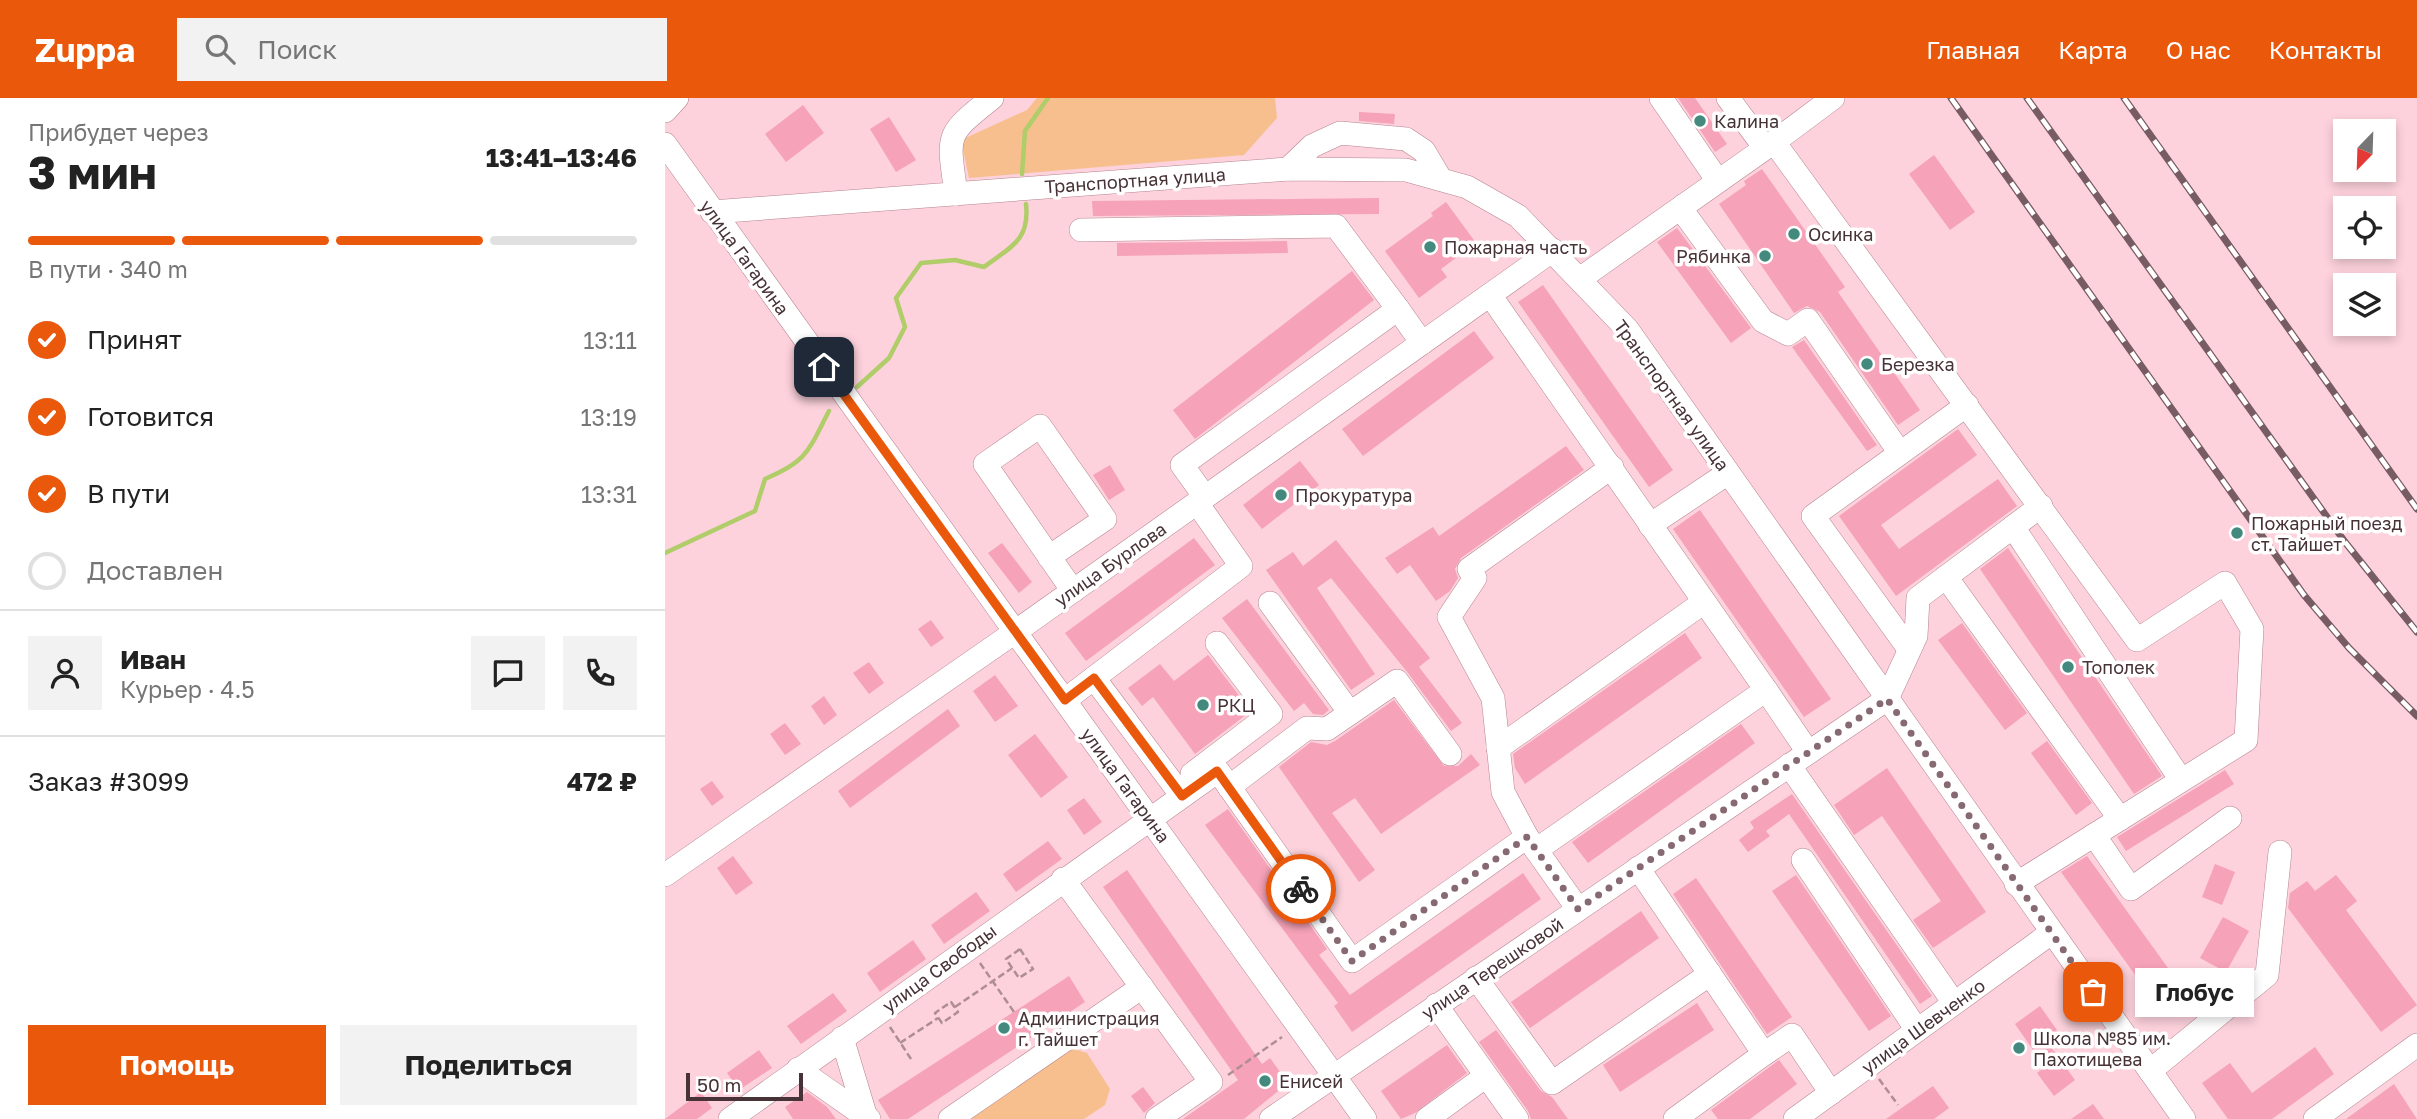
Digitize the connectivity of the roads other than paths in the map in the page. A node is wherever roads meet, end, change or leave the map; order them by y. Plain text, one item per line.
1 (677, 98) edge
2 (992, 98) edge
3 (1661, 98) edge
4 (1728, 98) edge
5 (1833, 98) edge
6 (665, 111) edge
7 (665, 144) edge
8 (1770, 145) junction
9 (1288, 169) junction
10 (673, 174) edge
11 (1440, 178) junction
12 (1718, 181) junction
13 (957, 194) junction
14 (1683, 206) junction
15 (712, 212) junction
16 (1081, 230) dead end
17 (1553, 250) junction
18 (1581, 278) junction
19 (1490, 295) junction
20 (1398, 309) junction
21 (1422, 343) junction
22 (1967, 405) junction
23 (1900, 453) junction
24 (1612, 467) junction
25 (1728, 473) junction
26 (1201, 500) junction
27 (2041, 506) junction
28 (1650, 525) junction
29 (2013, 527) junction
30 (1049, 557) junction
31 (1946, 577) junction
32 (1073, 591) junction
33 (1704, 602) junction
34 (1270, 603) dead end
35 (1016, 632) junction
36 (1217, 643) dead end
37 (1909, 649) junction
38 (1094, 678) junction
39 (1766, 690) junction
40 (1887, 699) junction
41 (1065, 700) junction
42 (1350, 713) junction
43 (1498, 748) junction
44 (1450, 754) dead end
45 (1799, 759) junction
46 (2181, 780) junction
47 (1229, 786) junction
48 (1179, 791) junction
49 (1150, 818) junction
50 (2120, 818) junction
51 (2230, 818) dead end
52 (2094, 835) junction
53 (1531, 844) junction
54 (2280, 852) dead end
55 (1803, 860) dead end
56 (1638, 868) junction
57 (665, 875) edge
58 (1063, 879) junction
59 (2016, 884) junction
60 (1578, 909) junction
61 (2051, 933) junction
62 (1710, 974) junction
63 (1476, 978) junction
64 (1142, 988) junction
65 (1954, 1003) junction
66 (1436, 1005) junction
67 (1917, 1030) junction
68 (842, 1038) junction
69 (2417, 1045) edge
70 (1768, 1051) junction
71 (798, 1069) junction
72 (2150, 1071) junction
73 (1335, 1074) junction
74 (1486, 1076) junction
75 (1831, 1093) junction
76 (759, 1110) edge
77 (867, 1116) edge
78 (1507, 1116) edge
79 (730, 1119) edge
80 (950, 1119) edge
81 (1157, 1119) edge
82 (1272, 1119) edge
83 (1366, 1119) edge
84 (1427, 1119) edge
85 (1675, 1119) edge
86 (1795, 1119) edge
87 (2184, 1119) edge
88 (2315, 1119) edge

1 - 6 street
2 - 13 street
3 - 12 street
4 - 8 street
5 - 8 street
7 - 10 street, улица Гагарина
8 - 12 street
8 - 22 street
9 - 11 street, Транспортная улица
9 - 11 street
9 - 13 street, Транспортная улица
10 - 15 street, улица Гагарина
11 - 17 street, Транспортная улица
12 - 14 street
13 - 15 street, Транспортная улица
14 - 18 street
14 - 23 street
15 - 35 street, улица Гагарина
16 - 20 street
17 - 18 street, Транспортная улица
17 - 19 street, улица Бурлова
18 - 25 street, Транспортная улица
19 - 21 street, улица Бурлова
19 - 24 street
20 - 21 street
20 - 26 street
21 - 26 street, улица Бурлова
22 - 23 street
22 - 27 street
23 - 37 street
24 - 28 street
24 - 43 street
25 - 28 street
25 - 40 street, Транспортная улица
26 - 32 street, улица Бурлова
26 - 38 street
27 - 29 street
27 - 46 street
28 - 33 street
29 - 31 street
29 - 46 street
30 - 30 street
30 - 32 street
31 - 37 street
31 - 50 street
32 - 35 street, улица Бурлова
33 - 39 street
33 - 43 street
34 - 42 street
35 - 41 street, улица Гагарина
35 - 57 street, улица Бурлова
36 - 48 street
37 - 40 street
38 - 41 street
38 - 48 street
39 - 45 street
39 - 53 street
40 - 45 street, улица Терешковой
40 - 59 street, Транспортная улица
41 - 49 street, улица Гагарина
42 - 44 street
42 - 47 street
43 - 53 street
45 - 56 street, улица Терешковой
45 - 65 street
46 - 50 street
47 - 48 street
47 - 53 street
48 - 49 street, улица Свободы
49 - 58 street, улица Свободы
49 - 73 street, улица Гагарина
50 - 52 street
51 - 52 street
52 - 59 street
53 - 60 street
54 - 72 street
55 - 67 street
56 - 60 street, улица Терешковой
56 - 62 street
58 - 64 street
58 - 68 street, улица Свободы
59 - 61 street, Транспортная улица
60 - 63 street, улица Терешковой
61 - 65 street, улица Шевченко
61 - 72 street, Транспортная улица
62 - 63 street
62 - 70 street
63 - 66 street, улица Терешковой
64 - 80 street
64 - 81 street
65 - 67 street, улица Шевченко
66 - 73 street, улица Терешковой
66 - 74 street
67 - 75 street, улица Шевченко
68 - 71 street, улица Свободы
68 - 77 street
69 - 88 street
70 - 75 street
70 - 85 street
71 - 76 street, улица Свободы
71 - 77 street
72 - 87 street, Транспортная улица
73 - 82 street, улица Терешковой
73 - 83 street, улица Гагарина
74 - 78 street
74 - 84 street
75 - 86 street, улица Шевченко
76 - 79 street, улица Свободы

